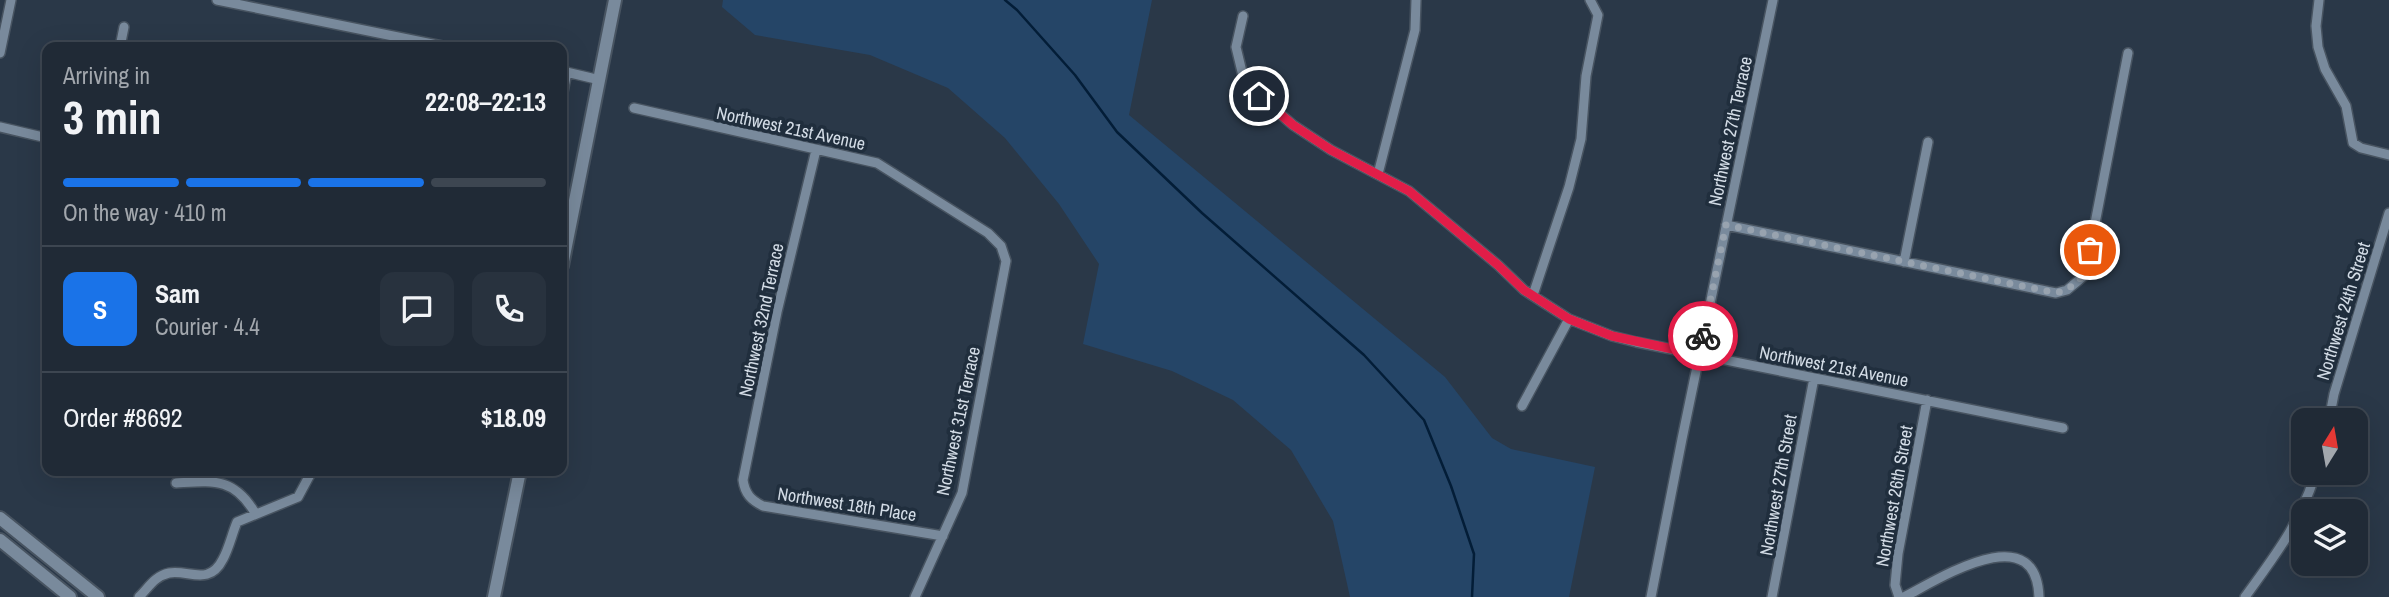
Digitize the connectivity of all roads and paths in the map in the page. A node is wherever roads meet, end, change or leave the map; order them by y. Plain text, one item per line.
1 (11, 0) edge
2 (217, 0) edge
3 (615, 0) edge
4 (1416, 0) edge
5 (1590, 0) edge
6 (1773, 0) edge
7 (2319, 0) edge
8 (1243, 16) dead end
9 (124, 27) dead end
10 (121, 42) edge
11 (423, 42) edge
12 (0, 53) edge
13 (2128, 53) dead end
14 (567, 72) edge
15 (600, 80) junction
16 (634, 108) dead end
17 (0, 127) edge
18 (42, 137) edge
19 (1928, 142) dead end
20 (816, 150) junction
21 (2389, 155) edge
22 (1378, 174) junction
23 (2389, 213) edge
24 (1726, 225) junction
25 (567, 242) edge
26 (1001, 246) joint
27 (1905, 262) junction
28 (1533, 295) junction
29 (1569, 319) junction
30 (1700, 355) junction
31 (1814, 378) junction
32 (1927, 400) junction
33 (1522, 406) dead end
34 (2331, 408) edge
35 (2063, 428) dead end
36 (309, 476) edge
37 (519, 476) edge
38 (176, 483) dead end
39 (2312, 485) edge
40 (749, 496) joint
41 (255, 513) junction
42 (0, 518) edge
43 (943, 536) junction
44 (0, 540) edge
45 (70, 597) edge
46 (98, 597) edge
47 (139, 597) edge
48 (494, 597) edge
49 (915, 597) edge
50 (1651, 597) edge
51 (1772, 597) edge
52 (1901, 597) edge
53 (2039, 597) edge
54 (2245, 597) edge

1 - 12 street
2 - 11 street
3 - 15 main road
4 - 22 street
5 - 28 street
6 - 24 street, Northwest 27th Terrace
7 - 21 street
8 - 22 street, Northwest 21st Avenue
9 - 10 street
13 - 27 street
14 - 15 street
15 - 25 main road
16 - 20 street, Northwest 21st Avenue
17 - 18 street
19 - 27 street
20 - 26 street, Northwest 21st Avenue
20 - 40 street, Northwest 32nd Terrace
22 - 28 street, Northwest 21st Avenue
23 - 34 street, Northwest 24th Street
24 - 27 street
24 - 30 street, Northwest 27th Terrace
26 - 43 street, Northwest 31st Terrace
28 - 29 street, Northwest 21st Avenue
29 - 30 street, Northwest 21st Avenue
29 - 33 street
30 - 31 street, Northwest 21st Avenue
30 - 50 street, Northwest 27th Terrace
31 - 32 street, Northwest 21st Avenue
31 - 51 street, Northwest 27th Street
32 - 35 street, Northwest 21st Avenue
32 - 52 street, Northwest 26th Street
36 - 41 street
37 - 48 main road
38 - 41 street
39 - 54 street
40 - 43 street, Northwest 18th Place
41 - 47 street
42 - 46 main road
43 - 49 street, Northwest 31st Terrace
44 - 45 main road
52 - 53 street

